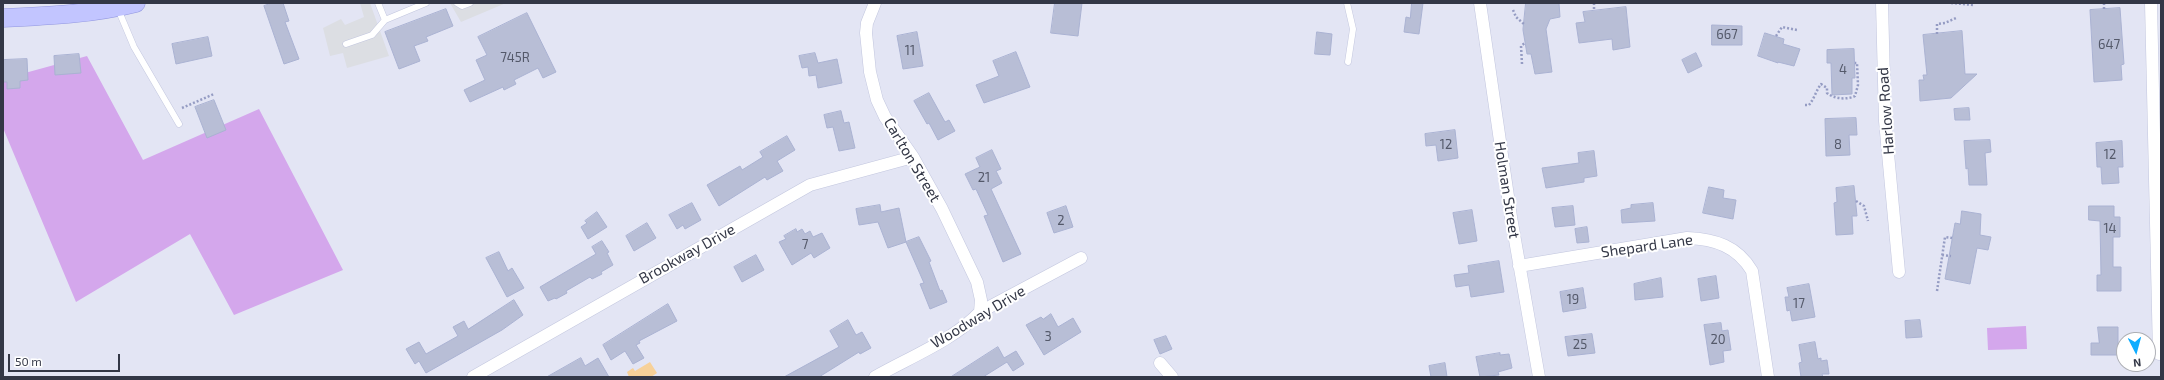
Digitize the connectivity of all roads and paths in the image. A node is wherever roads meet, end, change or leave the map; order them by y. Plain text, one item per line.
1 (136, 3) edge
2 (378, 3) edge
3 (426, 3) edge
4 (457, 3) edge
5 (470, 3) edge
6 (875, 3) edge
7 (1347, 3) edge
8 (1480, 3) edge
9 (1594, 3) edge
10 (1882, 3) edge
11 (1951, 3) edge
12 (2104, 3) edge
13 (2151, 3) edge
14 (1974, 5) dead end
15 (118, 8) junction
16 (1594, 9) dead end
17 (2104, 9) dead end
18 (1513, 10) dead end
19 (3, 18) edge
20 (1956, 18) dead end
21 (385, 20) junction
22 (1525, 25) dead end
23 (1797, 30) dead end
24 (1937, 34) dead end
25 (1776, 36) dead end
26 (1525, 43) dead end
27 (346, 44) dead end
28 (1348, 62) dead end
29 (1855, 63) dead end
30 (1522, 64) dead end
31 (214, 94) dead end
32 (1805, 104) dead end
33 (172, 112) junction
34 (179, 124) dead end
35 (913, 157) junction
36 (1856, 201) dead end
37 (1868, 222) dead end
38 (1952, 238) dead end
39 (1942, 255) junction
40 (1951, 256) dead end
41 (1081, 258) dead end
42 (1519, 266) junction
43 (1899, 272) dead end
44 (1937, 290) dead end
45 (980, 312) junction
46 (2159, 354) dead end
47 (1160, 363) dead end
48 (473, 377) edge
49 (874, 377) edge
50 (1172, 377) edge
51 (1539, 377) edge
52 (1768, 377) edge

1 - 15 main road
2 - 21 lane
3 - 21 lane
4 - 5 lane
6 - 35 street, Carlton Street
7 - 28 lane
8 - 42 street, Holman Street
9 - 16 path
10 - 43 street, Harlow Road
11 - 14 path
12 - 17 path
13 - 46 street
15 - 19 main road
15 - 33 lane
18 - 22 path
20 - 24 path
21 - 27 lane
23 - 25 path
26 - 30 path
29 - 32 path
31 - 33 path
33 - 34 lane
35 - 45 street, Carlton Street
35 - 48 street, Brookway Drive
36 - 37 path
38 - 39 path
39 - 40 path
39 - 44 path
41 - 45 street, Woodway Drive
42 - 51 street, Holman Street
42 - 52 street, Shepard Lane
45 - 49 street, Woodway Drive
47 - 50 street

